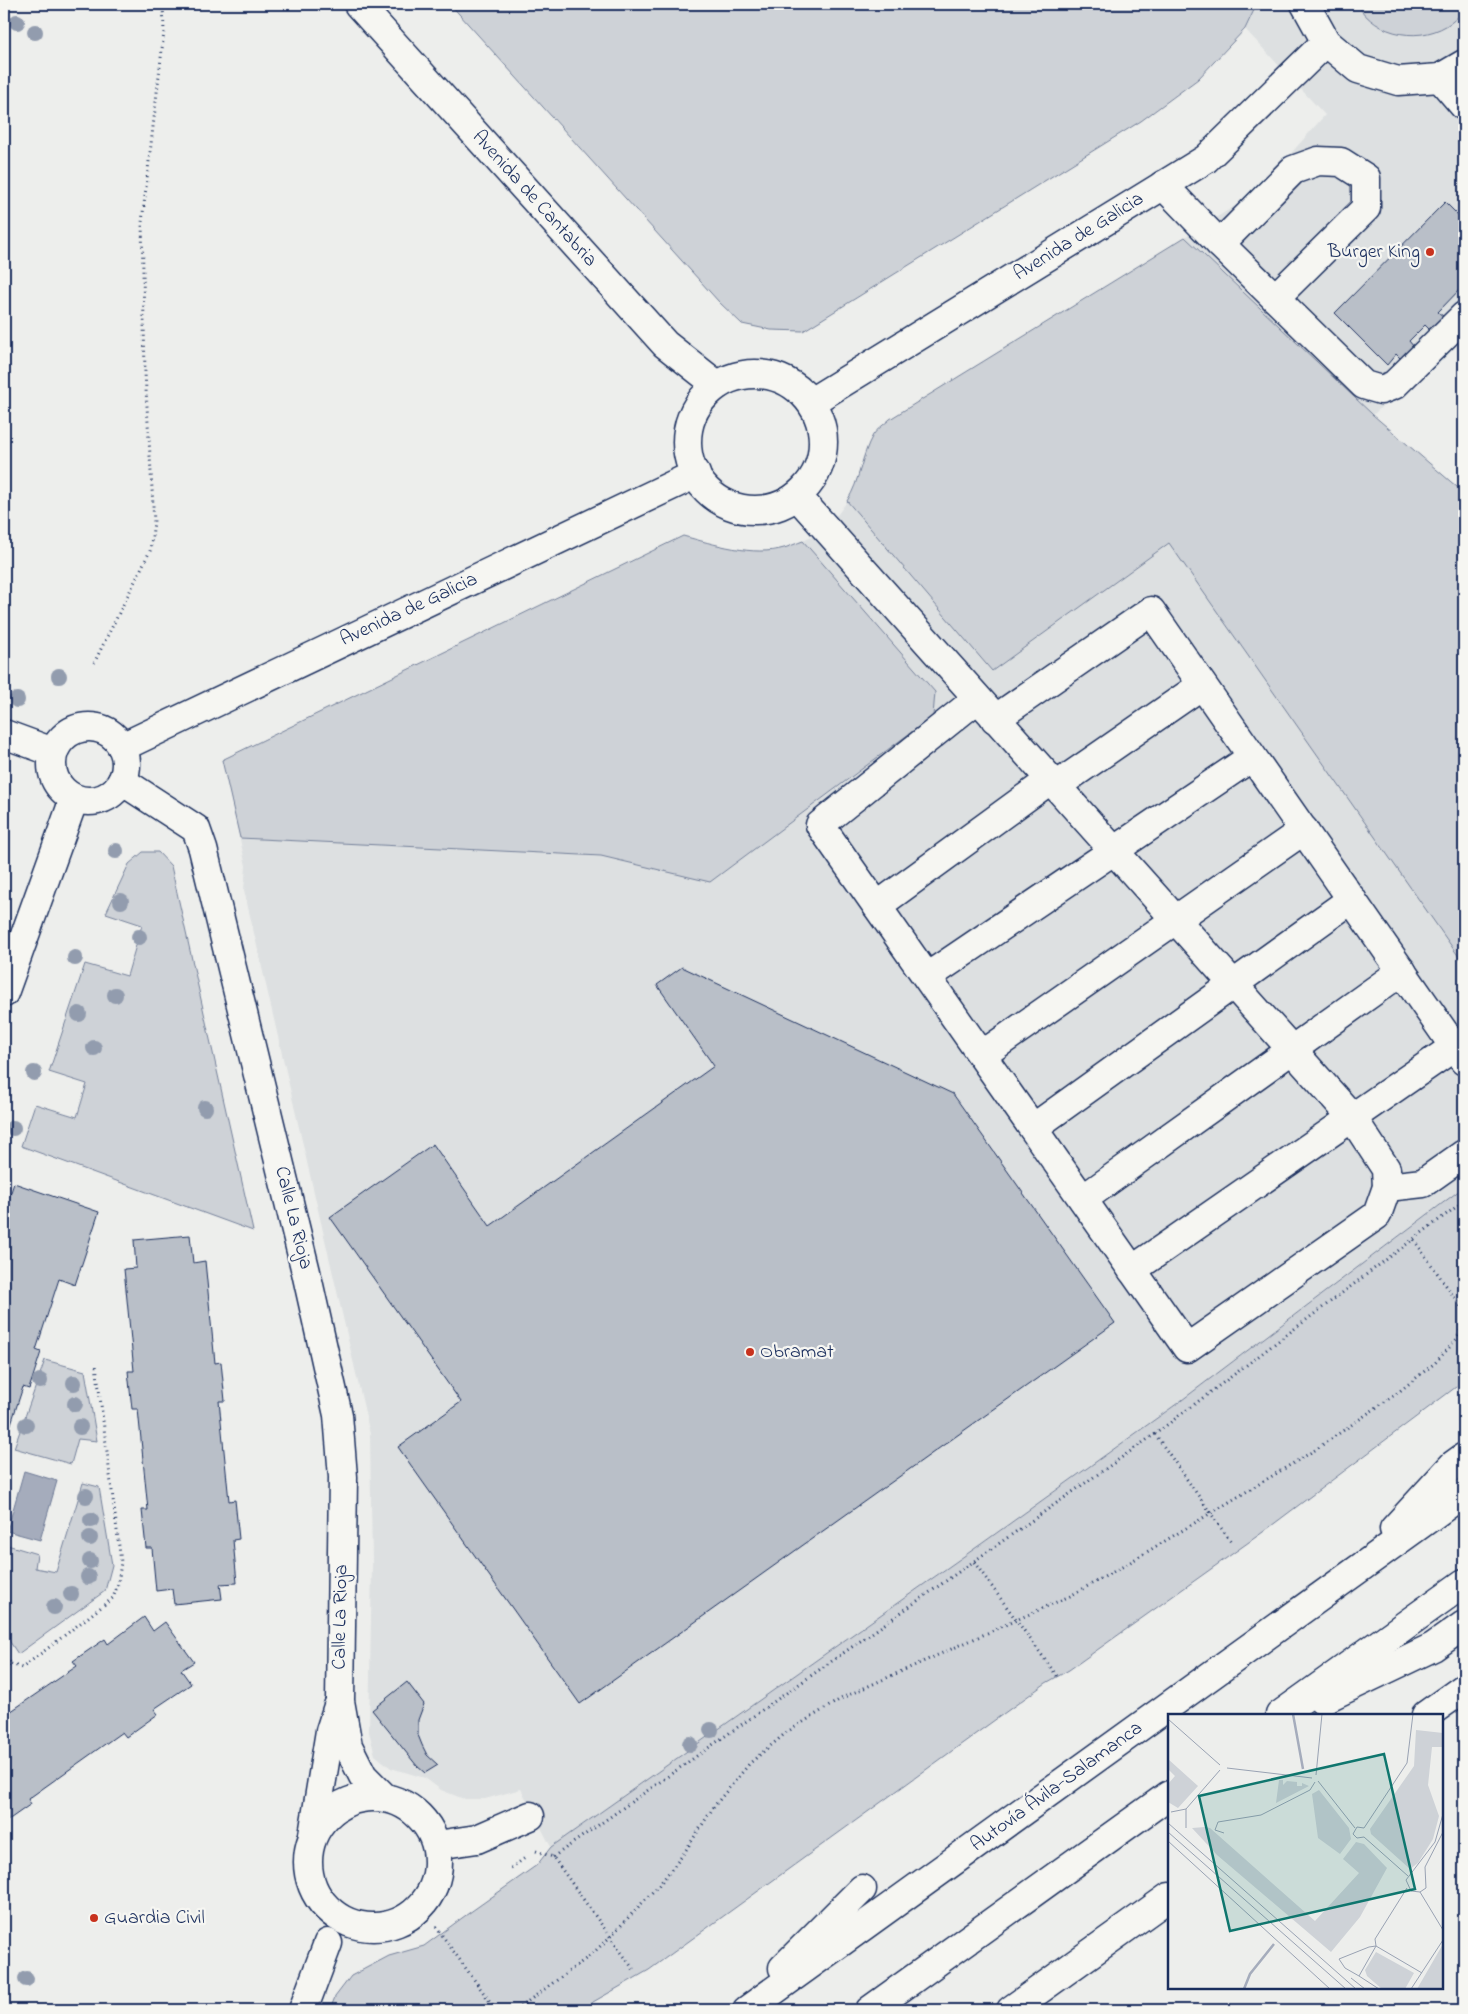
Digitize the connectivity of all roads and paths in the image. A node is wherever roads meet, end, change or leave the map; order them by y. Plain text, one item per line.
1 (163, 4) edge
2 (358, 4) edge
3 (1305, 4) edge
4 (1326, 42) junction
5 (1464, 64) edge
6 (1440, 78) junction
7 (1464, 106) edge
8 (1163, 185) junction
9 (1220, 244) junction
10 (1275, 298) junction
11 (1464, 316) edge
12 (717, 385) junction
13 (811, 402) junction
14 (696, 474) junction
15 (796, 496) junction
16 (94, 664) dead end
17 (1202, 685) junction
18 (977, 699) junction
19 (995, 719) junction
20 (4, 734) edge
21 (122, 747) junction
22 (52, 752) junction
23 (1252, 757) junction
24 (122, 780) junction
25 (1053, 783) junction
26 (74, 799) junction
27 (1304, 830) junction
28 (1114, 851) junction
29 (1352, 899) junction
30 (877, 906) junction
31 (1175, 920) junction
32 (1402, 971) junction
33 (927, 977) junction
34 (1234, 984) junction
35 (4, 993) edge
36 (1292, 1050) junction
37 (1459, 1054) edge
38 (982, 1055) junction
39 (1352, 1117) junction
40 (1033, 1128) junction
41 (1464, 1154) edge
42 (1387, 1187) junction
43 (1083, 1199) junction
44 (1464, 1201) edge
45 (1414, 1240) junction
46 (1132, 1270) junction
47 (1464, 1311) edge
48 (1464, 1321) edge
49 (96, 1365) dead end
50 (1154, 1434) junction
51 (1464, 1456) edge
52 (1464, 1493) edge
53 (1211, 1513) junction
54 (1231, 1542) dead end
55 (974, 1562) junction
56 (1355, 1570) junction
57 (1464, 1583) edge
58 (1016, 1620) junction
59 (1464, 1625) edge
60 (4, 1653) edge
61 (11, 1664) junction
62 (4, 1669) edge
63 (1057, 1676) dead end
64 (1464, 1688) edge
65 (340, 1701) junction
66 (1281, 1714) edge
67 (1294, 1714) edge
68 (1427, 1714) edge
69 (1168, 1796) edge
70 (384, 1797) junction
71 (530, 1816) dead end
72 (312, 1841) junction
73 (436, 1845) junction
74 (553, 1858) junction
75 (511, 1868) dead end
76 (862, 1889) dead end
77 (1168, 1898) edge
78 (436, 1927) dead end
79 (610, 1937) junction
80 (328, 1943) dead end
81 (634, 1970) dead end
82 (303, 2010) edge
83 (496, 2010) edge
84 (516, 2010) edge
85 (741, 2010) edge
86 (747, 2010) edge
87 (870, 2010) edge
88 (1011, 2010) edge

1 - 16 path
2 - 12 main road, Avenida de Cantabria
3 - 4 main road
4 - 6 main road
4 - 8 main road, Avenida de Galicia
5 - 6 main road
6 - 7 main road
8 - 9 main road
8 - 13 main road, Avenida de Galicia
9 - 10 main road
9 - 10 main road
10 - 11 main road
12 - 13 main road
12 - 14 main road
13 - 15 main road
14 - 15 main road
14 - 21 main road, Avenida de Galicia
15 - 18 main road
17 - 19 main road
17 - 23 main road
17 - 25 main road
18 - 19 main road
18 - 30 main road
19 - 25 main road
20 - 22 main road
21 - 22 main road
21 - 24 main road
22 - 26 main road
23 - 27 main road
23 - 28 main road
24 - 26 main road
24 - 65 main road, Calle La Rioja
25 - 28 main road
25 - 30 main road
26 - 35 main road
27 - 29 main road
27 - 31 main road
28 - 31 main road
28 - 33 main road
29 - 32 main road
29 - 34 main road
30 - 33 main road
31 - 34 main road
31 - 38 main road
32 - 36 main road
32 - 37 main road
33 - 38 main road
34 - 36 main road
34 - 40 main road
36 - 39 main road
36 - 43 main road
37 - 39 main road
38 - 40 main road
39 - 42 main road
39 - 46 main road
40 - 43 main road
41 - 42 main road
42 - 46 main road
43 - 46 main road
44 - 45 path
45 - 47 path
45 - 50 path
48 - 53 path
49 - 61 path
50 - 53 path
50 - 55 path
51 - 56 main road
52 - 56 main road, Autovía Ávila-Salamanca
53 - 54 path
53 - 58 path
55 - 58 path
55 - 74 path
56 - 86 main road, Autovía Ávila-Salamanca
57 - 66 main road
58 - 63 path
58 - 79 path
59 - 67 main road
60 - 61 path
61 - 62 path
64 - 68 main road
65 - 70 main road, Calle La Rioja
65 - 72 main road, Calle La Rioja
69 - 87 main road
70 - 72 main road
70 - 73 main road
71 - 73 main road
72 - 73 main road
74 - 75 path
74 - 79 path
76 - 85 main road
77 - 88 main road
78 - 83 path
79 - 81 path
79 - 84 path
80 - 82 main road

